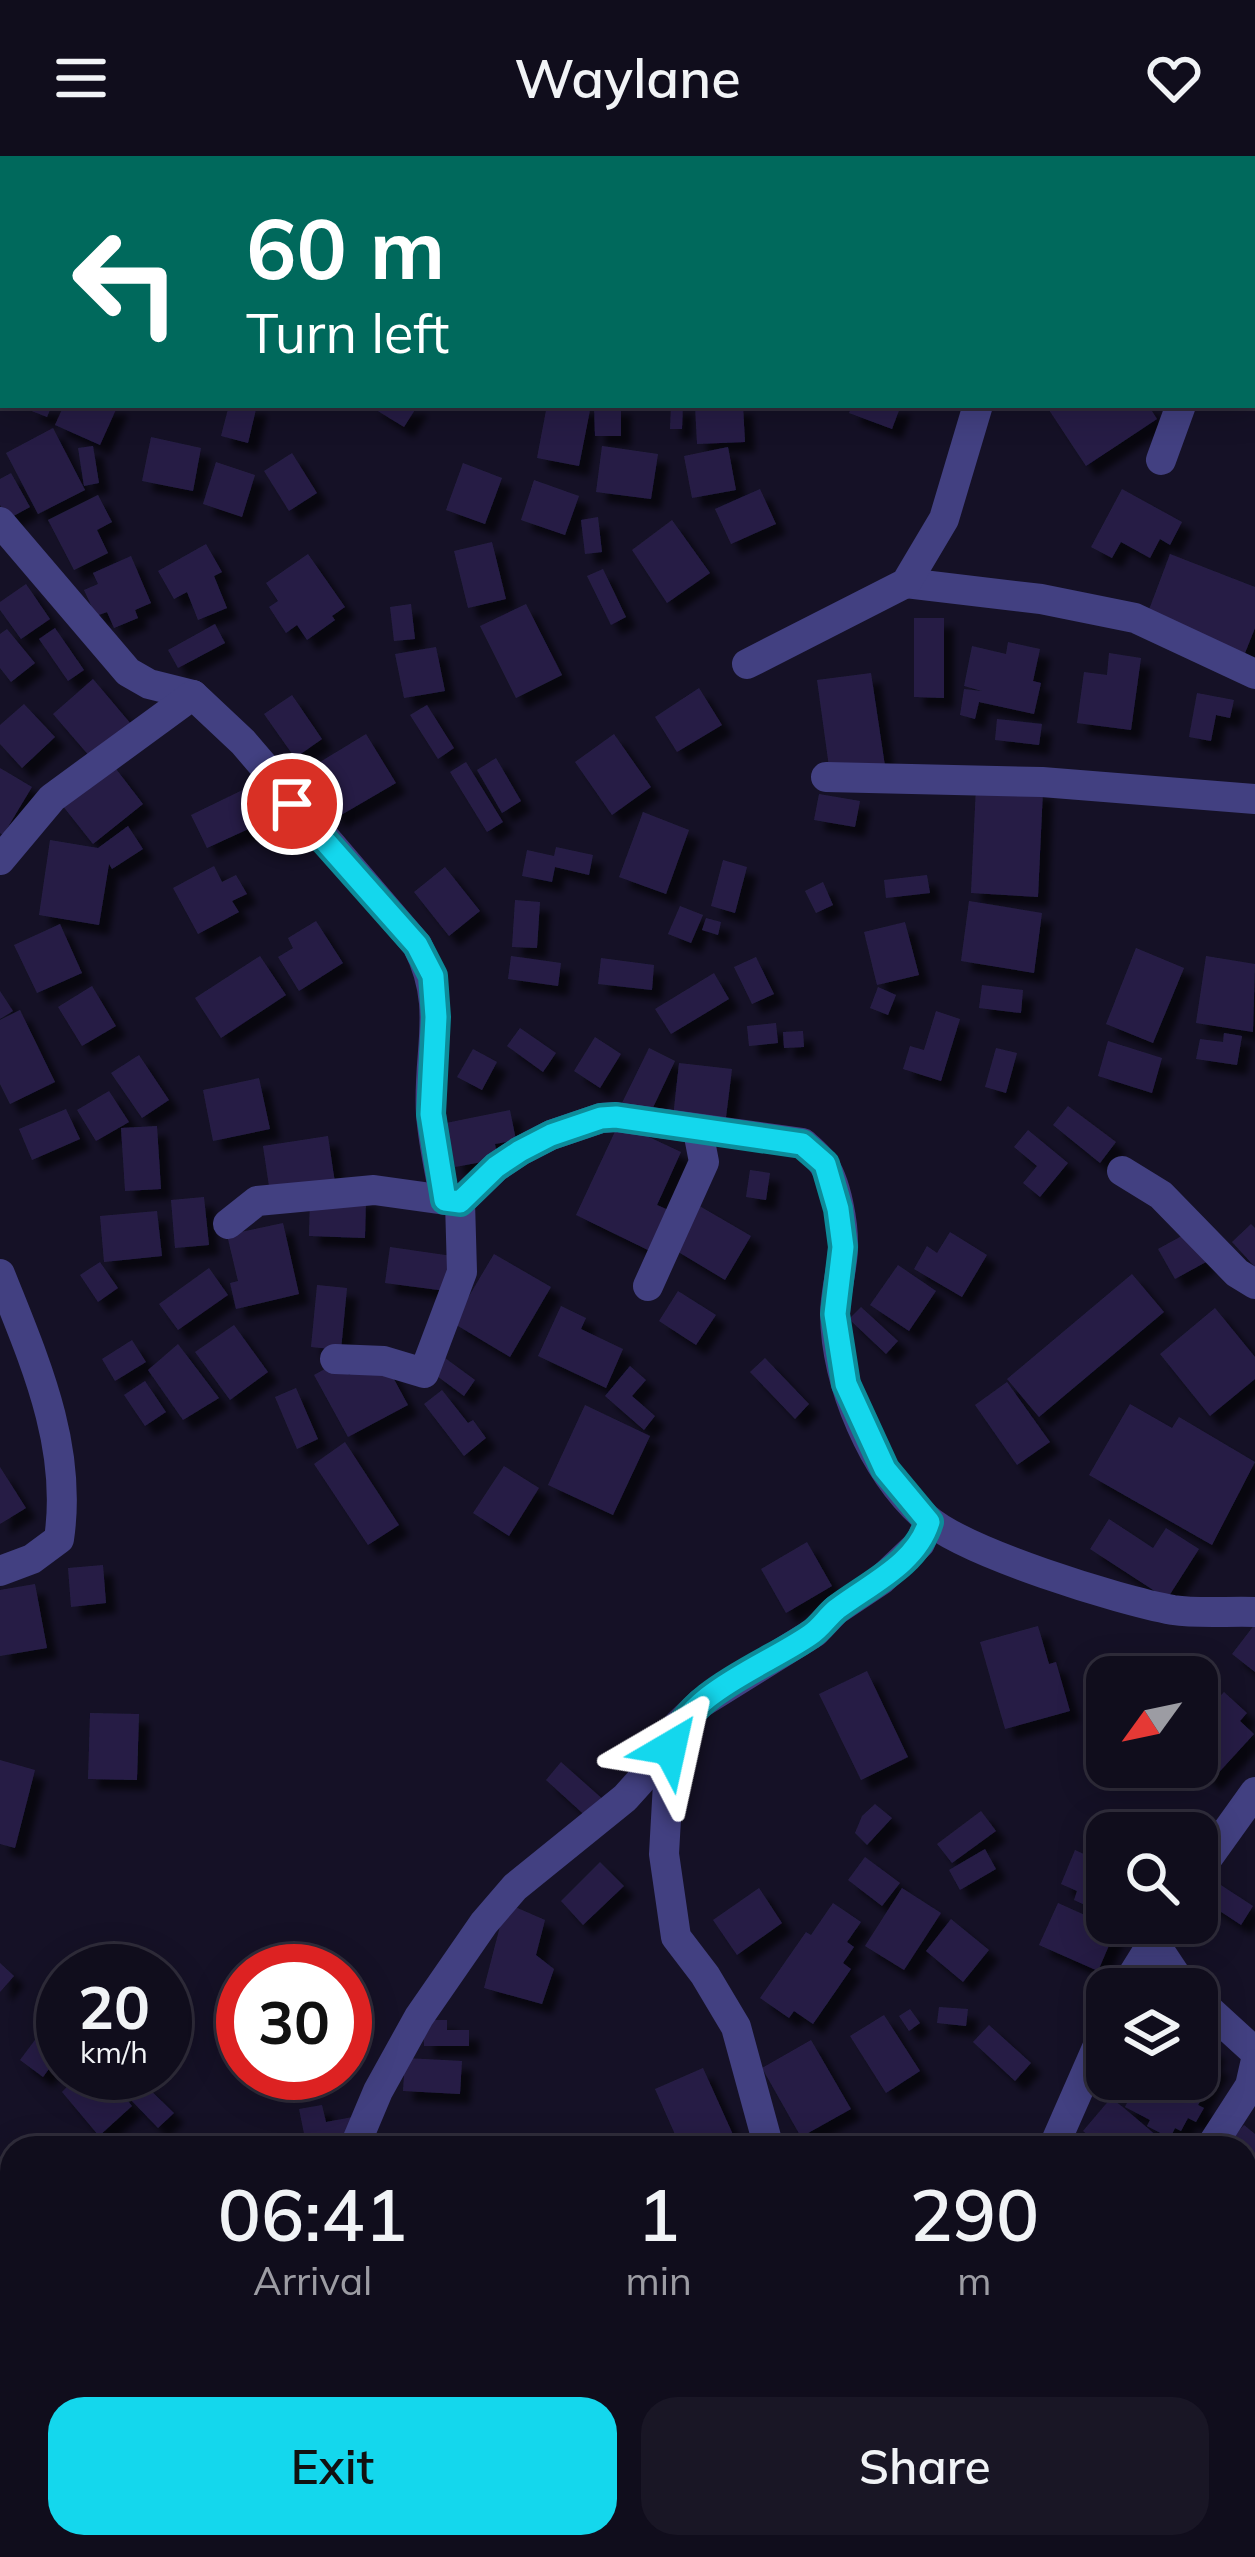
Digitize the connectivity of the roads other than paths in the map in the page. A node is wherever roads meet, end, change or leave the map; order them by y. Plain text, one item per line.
1 (977, 408) edge
2 (1180, 408) edge
3 (1161, 460) dead end
4 (0, 522) edge
5 (906, 584) junction
6 (747, 664) dead end
7 (1255, 674) edge
8 (193, 695) junction
9 (826, 777) dead end
10 (1255, 799) edge
11 (0, 860) edge
12 (698, 1131) junction
13 (1122, 1171) dead end
14 (452, 1201) junction
15 (228, 1224) dead end
16 (0, 1274) edge
17 (1255, 1284) edge
18 (648, 1286) dead end
19 (334, 1359) dead end
20 (929, 1522) junction
21 (0, 1571) edge
22 (1255, 1612) edge
23 (670, 1748) junction
24 (1255, 1792) edge
25 (1218, 1844) edge
26 (1218, 2018) edge
27 (1255, 2052) edge
28 (1255, 2064) edge
29 (1086, 2073) edge
30 (360, 2136) edge
31 (766, 2136) edge
32 (1058, 2136) edge
33 (1218, 2136) edge

1 - 5 street
2 - 3 street
4 - 8 street
5 - 6 street
5 - 7 street
8 - 11 street
8 - 14 street
9 - 10 street
12 - 14 street
12 - 18 street
12 - 20 street
13 - 17 street
14 - 15 street
14 - 19 street
16 - 21 street
20 - 22 street
20 - 23 street
23 - 30 street
23 - 31 street
24 - 25 street
26 - 27 street
28 - 33 street
29 - 32 street

